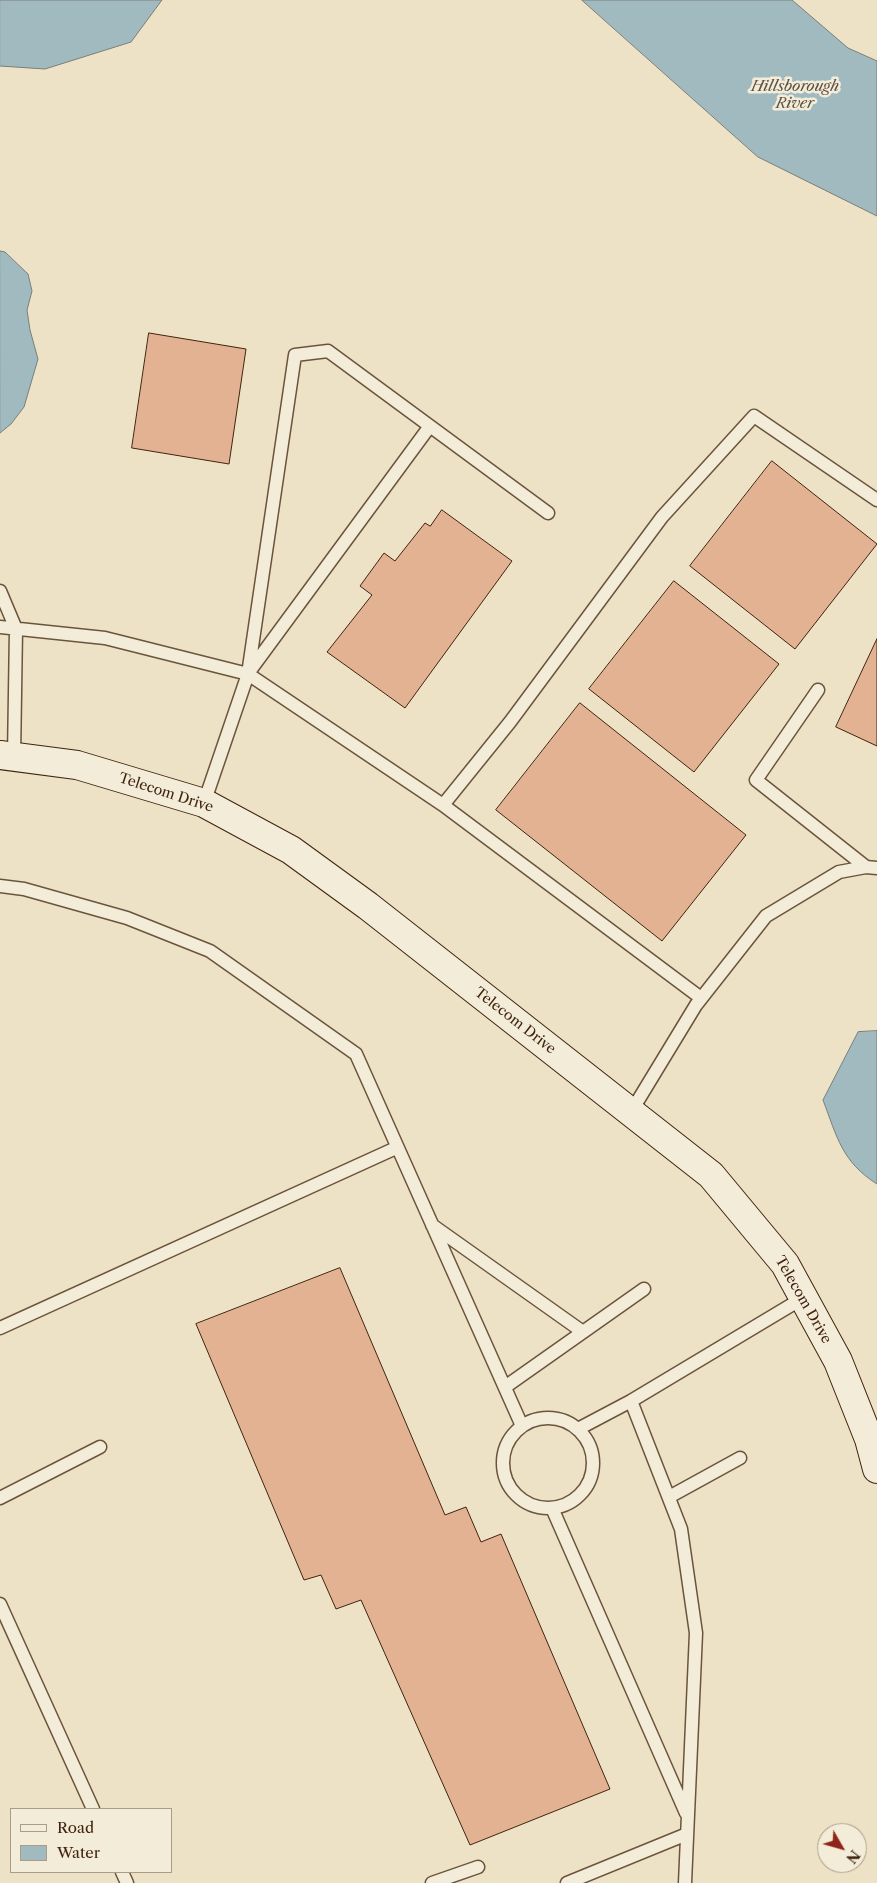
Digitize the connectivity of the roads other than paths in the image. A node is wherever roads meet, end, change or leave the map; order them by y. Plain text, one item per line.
1 (430, 426) junction
2 (877, 500) edge
3 (548, 513) dead end
4 (0, 591) edge
5 (0, 627) edge
6 (16, 629) junction
7 (248, 674) junction
8 (818, 690) dead end
9 (7, 756) edge
10 (204, 803) junction
11 (443, 805) junction
12 (872, 868) edge
13 (0, 886) edge
14 (701, 998) junction
15 (631, 1112) junction
16 (396, 1148) junction
17 (430, 1224) junction
18 (644, 1290) dead end
19 (803, 1298) junction
20 (0, 1328) edge
21 (583, 1332) junction
22 (505, 1387) junction
23 (632, 1401) junction
24 (522, 1426) junction
25 (578, 1429) junction
26 (100, 1447) dead end
27 (740, 1458) dead end
28 (877, 1469) edge
29 (669, 1497) junction
30 (0, 1498) edge
31 (552, 1508) junction
32 (0, 1604) edge
33 (93, 1808) edge
34 (688, 1816) junction
35 (687, 1834) junction
36 (478, 1867) dead end
37 (432, 1883) edge
38 (567, 1883) edge
39 (685, 1883) edge

1 - 3 lane
1 - 7 lane
1 - 7 lane
2 - 11 lane
4 - 6 lane
5 - 6 lane
6 - 7 lane
6 - 9 lane
7 - 10 lane
7 - 11 lane
8 - 12 lane
9 - 10 street, Telecom Drive
10 - 15 street, Telecom Drive
11 - 14 lane
12 - 14 lane
13 - 16 lane
14 - 15 lane
15 - 19 street, Telecom Drive
16 - 17 lane
16 - 20 lane
17 - 21 lane
17 - 22 lane
18 - 21 lane
19 - 23 lane
19 - 28 street, Telecom Drive
21 - 22 lane
22 - 24 lane
23 - 25 lane
23 - 29 lane
24 - 25 lane
24 - 31 lane
25 - 31 lane
26 - 30 lane
27 - 29 lane
29 - 34 lane
31 - 34 lane
32 - 33 lane
34 - 35 lane
35 - 38 lane
35 - 39 lane
36 - 37 lane

